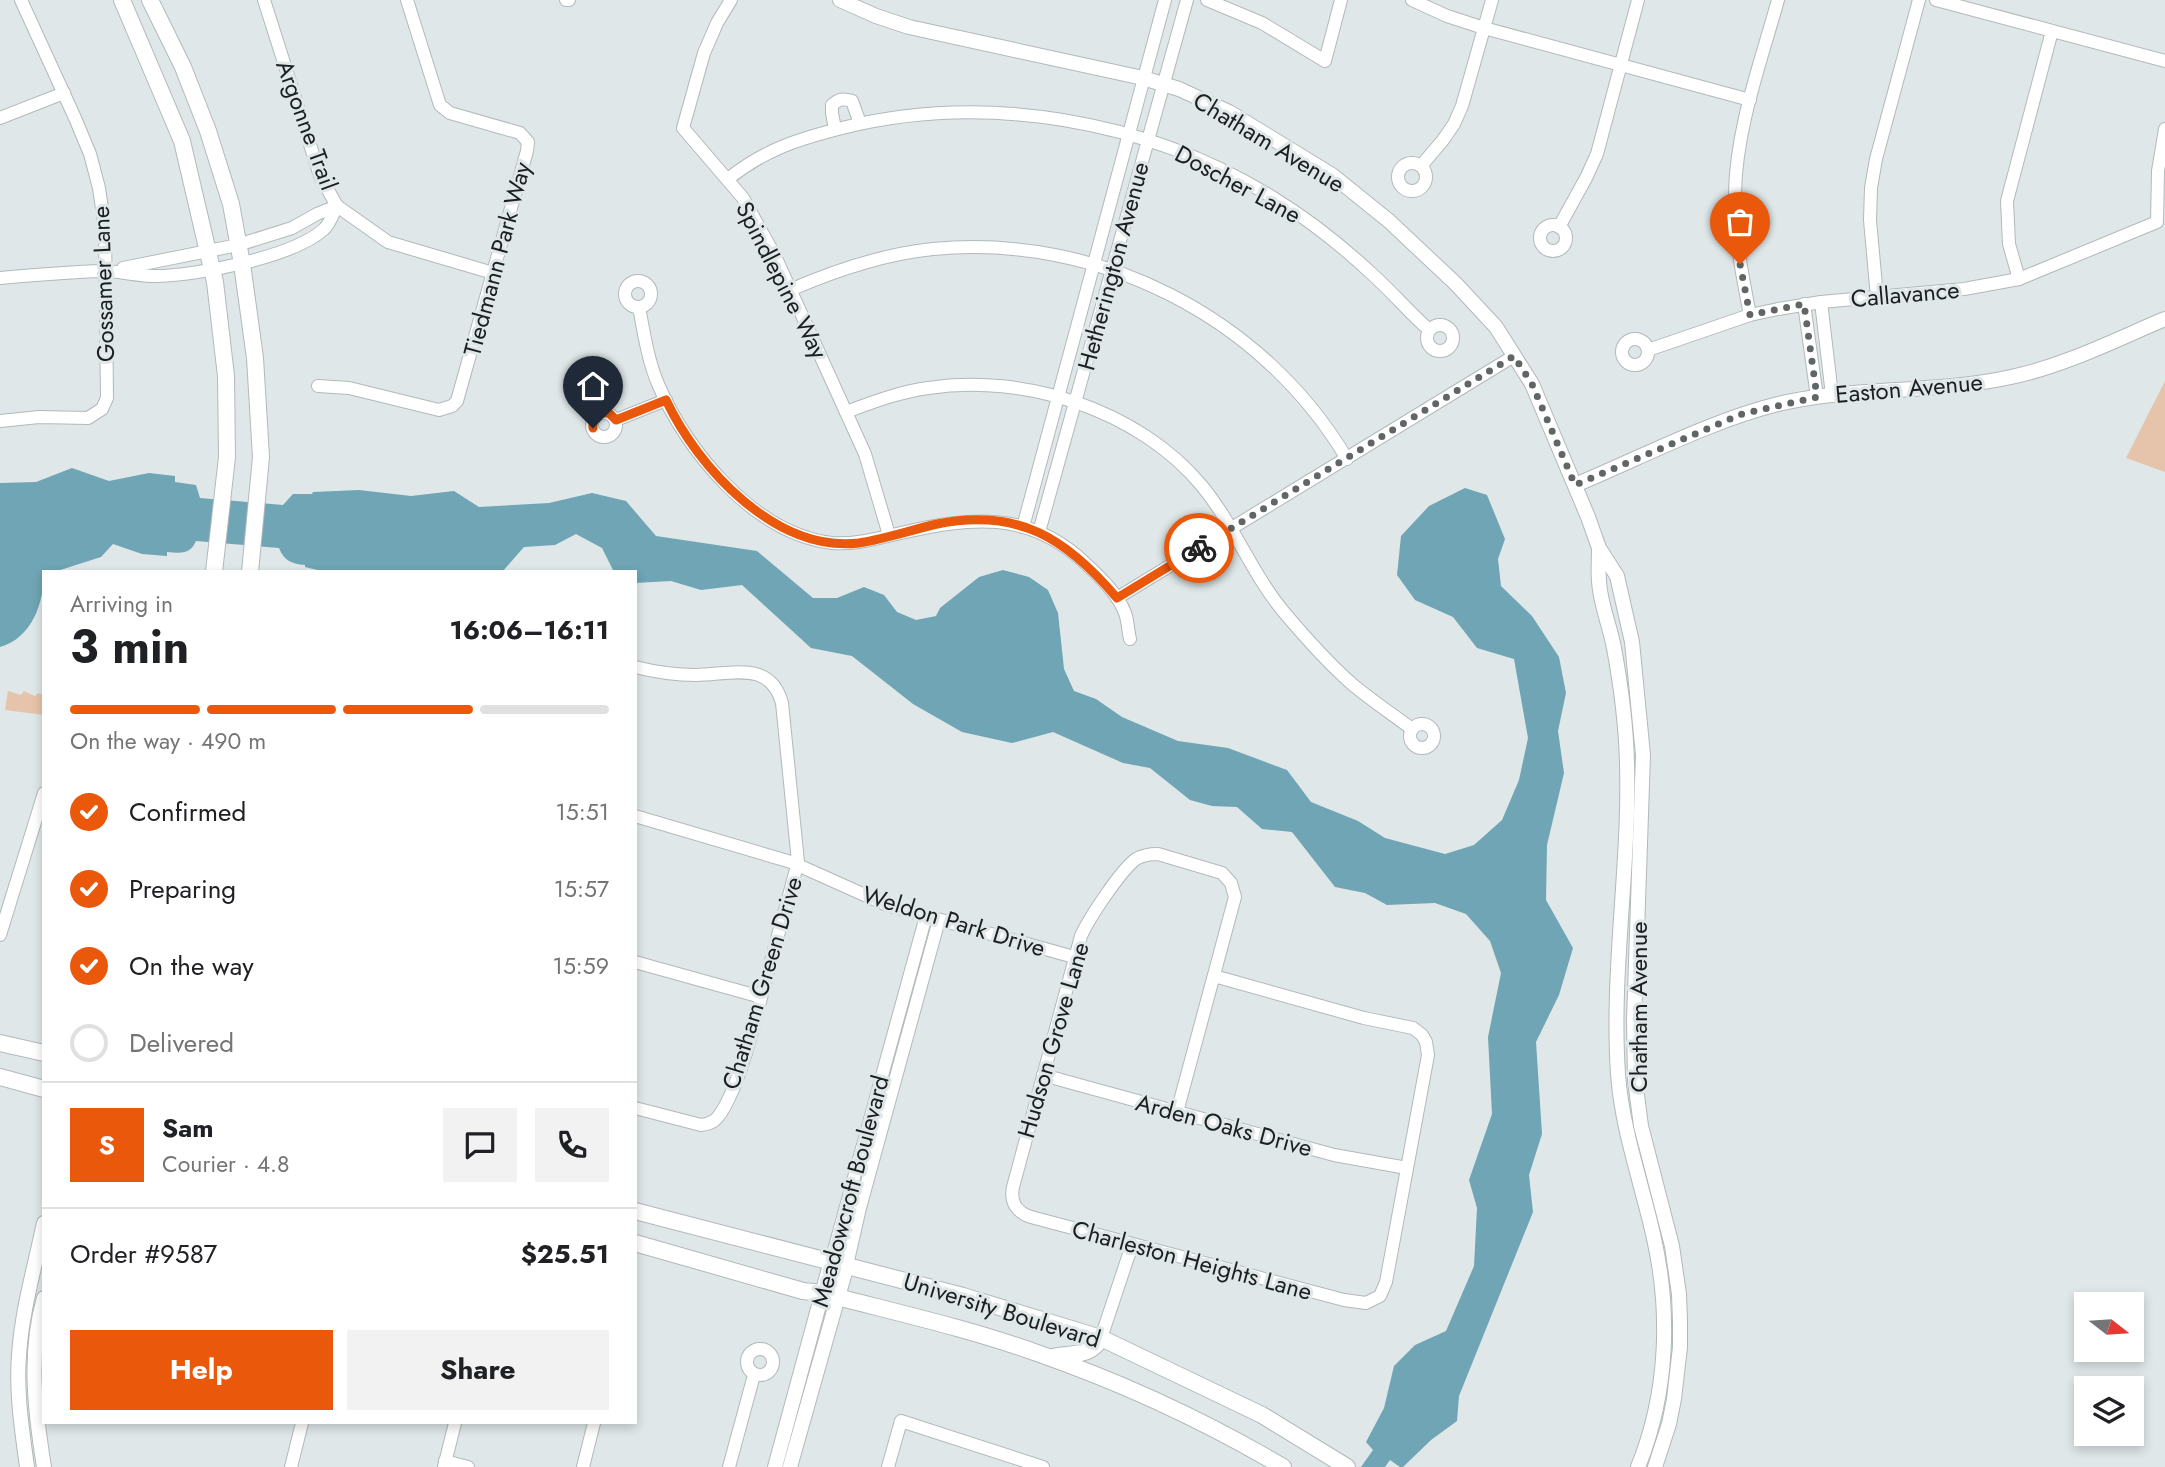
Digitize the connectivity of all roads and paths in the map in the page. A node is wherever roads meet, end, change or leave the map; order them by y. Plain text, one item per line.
1 (21, 0) edge
2 (122, 0) edge
3 (150, 0) edge
4 (264, 0) edge
5 (407, 0) edge
6 (731, 0) edge
7 (841, 0) edge
8 (1166, 0) edge
9 (1186, 0) edge
10 (1207, 0) edge
11 (1341, 0) edge
12 (1412, 0) edge
13 (1492, 0) edge
14 (1637, 0) edge
15 (1778, 0) edge
16 (1919, 0) edge
17 (1936, 0) edge
18 (1484, 28) junction
19 (2052, 31) junction
20 (2165, 61) edge
21 (1621, 64) junction
22 (1143, 78) junction
23 (1163, 84) junction
24 (64, 93) junction
25 (1750, 100) junction
26 (0, 122) edge
27 (860, 123) junction
28 (835, 129) junction
29 (2165, 129) edge
30 (1128, 134) junction
31 (1147, 140) junction
32 (1421, 166) dead end
33 (728, 179) junction
34 (337, 206) junction
35 (1559, 226) dead end
36 (239, 245) junction
37 (210, 260) junction
38 (242, 264) junction
39 (1094, 265) junction
40 (1111, 269) junction
41 (105, 271) junction
42 (493, 273) junction
43 (0, 278) edge
44 (2019, 279) junction
45 (790, 290) junction
46 (1877, 297) junction
47 (1821, 302) junction
48 (1804, 304) junction
49 (639, 307) dead end
50 (1750, 315) junction
51 (2165, 319) edge
52 (1429, 330) dead end
53 (1648, 350) dead end
54 (1514, 356) junction
55 (318, 386) dead end
56 (1832, 395) junction
57 (1058, 397) junction
58 (1817, 397) junction
59 (666, 400) junction
60 (1075, 402) junction
61 (846, 412) junction
62 (616, 420) dead end
63 (0, 421) edge
64 (1347, 459) junction
65 (1575, 485) junction
66 (1023, 527) junction
67 (1231, 529) junction
68 (1039, 532) junction
69 (889, 536) junction
70 (1599, 548) junction
71 (214, 570) edge
72 (250, 570) edge
73 (1117, 598) junction
74 (1130, 639) dead end
75 (637, 667) edge
76 (1412, 729) dead end
77 (42, 800) edge
78 (637, 817) edge
79 (798, 864) junction
80 (926, 916) junction
81 (939, 920) junction
82 (0, 935) edge
83 (1074, 957) junction
84 (637, 963) edge
85 (1214, 976) junction
86 (761, 997) junction
87 (0, 1043) edge
88 (42, 1054) edge
89 (1042, 1075) junction
90 (0, 1077) edge
91 (42, 1088) edge
92 (637, 1109) edge
93 (1177, 1112) junction
94 (1407, 1168) junction
95 (1013, 1202) joint
96 (637, 1212) edge
97 (42, 1232) edge
98 (637, 1244) edge
99 (1132, 1245) junction
100 (839, 1263) junction
101 (830, 1295) junction
102 (42, 1304) edge
103 (1101, 1338) junction
104 (20, 1348) junction
105 (40, 1349) edge
106 (1050, 1358) junction
107 (754, 1375) dead end
108 (1654, 1421) junction
109 (302, 1424) edge
110 (455, 1424) edge
111 (594, 1424) edge
112 (1669, 1424) junction
113 (444, 1464) edge
114 (1346, 1466) edge
115 (27, 1467) edge
116 (44, 1467) edge
117 (291, 1467) edge
118 (468, 1467) edge
119 (583, 1467) edge
120 (729, 1467) edge
121 (775, 1467) edge
122 (790, 1467) edge
123 (888, 1467) edge
124 (1043, 1467) edge
125 (1283, 1467) edge
126 (1638, 1467) edge
127 (1655, 1467) edge

1 - 24 street, Gossamer Lane
2 - 37 main road
3 - 36 main road
4 - 34 street, Argonne Trail
5 - 42 street, Tiedmann Park Way
6 - 33 street, Spindlepine Way
7 - 22 street, Chatham Avenue
8 - 22 street, Hetherington Avenue
9 - 23 street, Hetherington Avenue
10 - 11 street
12 - 18 street
13 - 18 street
14 - 21 street
15 - 25 street
16 - 46 street
17 - 19 street
18 - 21 street
18 - 32 street
19 - 20 street
19 - 44 street
21 - 25 street
21 - 35 street
22 - 23 street, Chatham Avenue
22 - 30 street, Hetherington Avenue
23 - 31 street, Hetherington Avenue
23 - 54 street, Chatham Avenue
24 - 26 street
24 - 41 street, Gossamer Lane
25 - 50 street
27 - 28 street, Doscher Lane
27 - 28 street
27 - 30 street, Doscher Lane
28 - 33 street, Doscher Lane
29 - 44 street, Callavance
30 - 31 street, Doscher Lane
30 - 39 street, Hetherington Avenue
31 - 40 street, Hetherington Avenue
31 - 52 street, Doscher Lane
33 - 45 street, Spindlepine Way
34 - 36 street
34 - 38 street
34 - 42 street, Argonne Trail
36 - 37 street
36 - 38 main road
37 - 38 street
37 - 41 street
37 - 71 main road
38 - 72 main road
39 - 40 street
39 - 45 street
39 - 57 street, Hetherington Avenue
40 - 60 street, Hetherington Avenue
40 - 64 street
41 - 43 street
41 - 63 street, Gossamer Lane
42 - 55 street, Tiedmann Park Way
44 - 46 street, Callavance
45 - 61 street, Spindlepine Way
46 - 47 street, Callavance
47 - 48 street, Callavance
47 - 56 street
48 - 50 street, Callavance
48 - 58 street
49 - 59 street
50 - 53 street, Callavance
51 - 56 street, Easton Avenue
54 - 64 street
54 - 65 street, Chatham Avenue
56 - 58 street, Easton Avenue
57 - 60 street
57 - 61 street
57 - 66 street, Hetherington Avenue
58 - 65 street, Easton Avenue
59 - 62 street
59 - 69 street
60 - 67 street
60 - 68 street, Hetherington Avenue
61 - 69 street, Spindlepine Way
64 - 67 street
65 - 70 street, Chatham Avenue
66 - 68 street
66 - 69 street
67 - 73 street
67 - 76 street
68 - 73 street
70 - 108 street, Chatham Avenue
70 - 112 street, Chatham Avenue
73 - 74 street
75 - 79 street, Chatham Green Drive
77 - 82 street
78 - 79 street, Weldon Park Drive
79 - 80 street, Weldon Park Drive
79 - 86 street, Chatham Green Drive
80 - 81 street, Weldon Park Drive
80 - 100 street, Meadowcroft Boulevard
81 - 83 street, Weldon Park Drive
81 - 100 street, Meadowcroft Boulevard
83 - 85 street, Hudson Grove Lane
83 - 89 street, Hudson Grove Lane
84 - 86 street
85 - 93 street
85 - 94 street
86 - 92 street, Chatham Green Drive
87 - 88 main road
89 - 93 street, Arden Oaks Drive
89 - 95 street, Hudson Grove Lane
90 - 91 main road
93 - 94 street, Arden Oaks Drive
94 - 99 street, Charleston Heights Lane
95 - 99 street, Charleston Heights Lane
96 - 100 main road, University Boulevard
97 - 104 street
98 - 101 main road, University Boulevard
99 - 103 street
100 - 101 street, Meadowcroft Boulevard
100 - 103 main road, University Boulevard
101 - 106 main road, University Boulevard
101 - 121 street, Meadowcroft Boulevard
101 - 122 street, Meadowcroft Boulevard
102 - 105 street
103 - 106 main road
103 - 114 main road, University Boulevard
104 - 105 street
104 - 115 street
105 - 116 street
106 - 125 main road, University Boulevard
107 - 120 street
108 - 112 street
108 - 126 street, Chatham Avenue
109 - 117 street
110 - 113 street
111 - 119 street
112 - 127 street, Chatham Avenue
113 - 118 street
123 - 124 street

